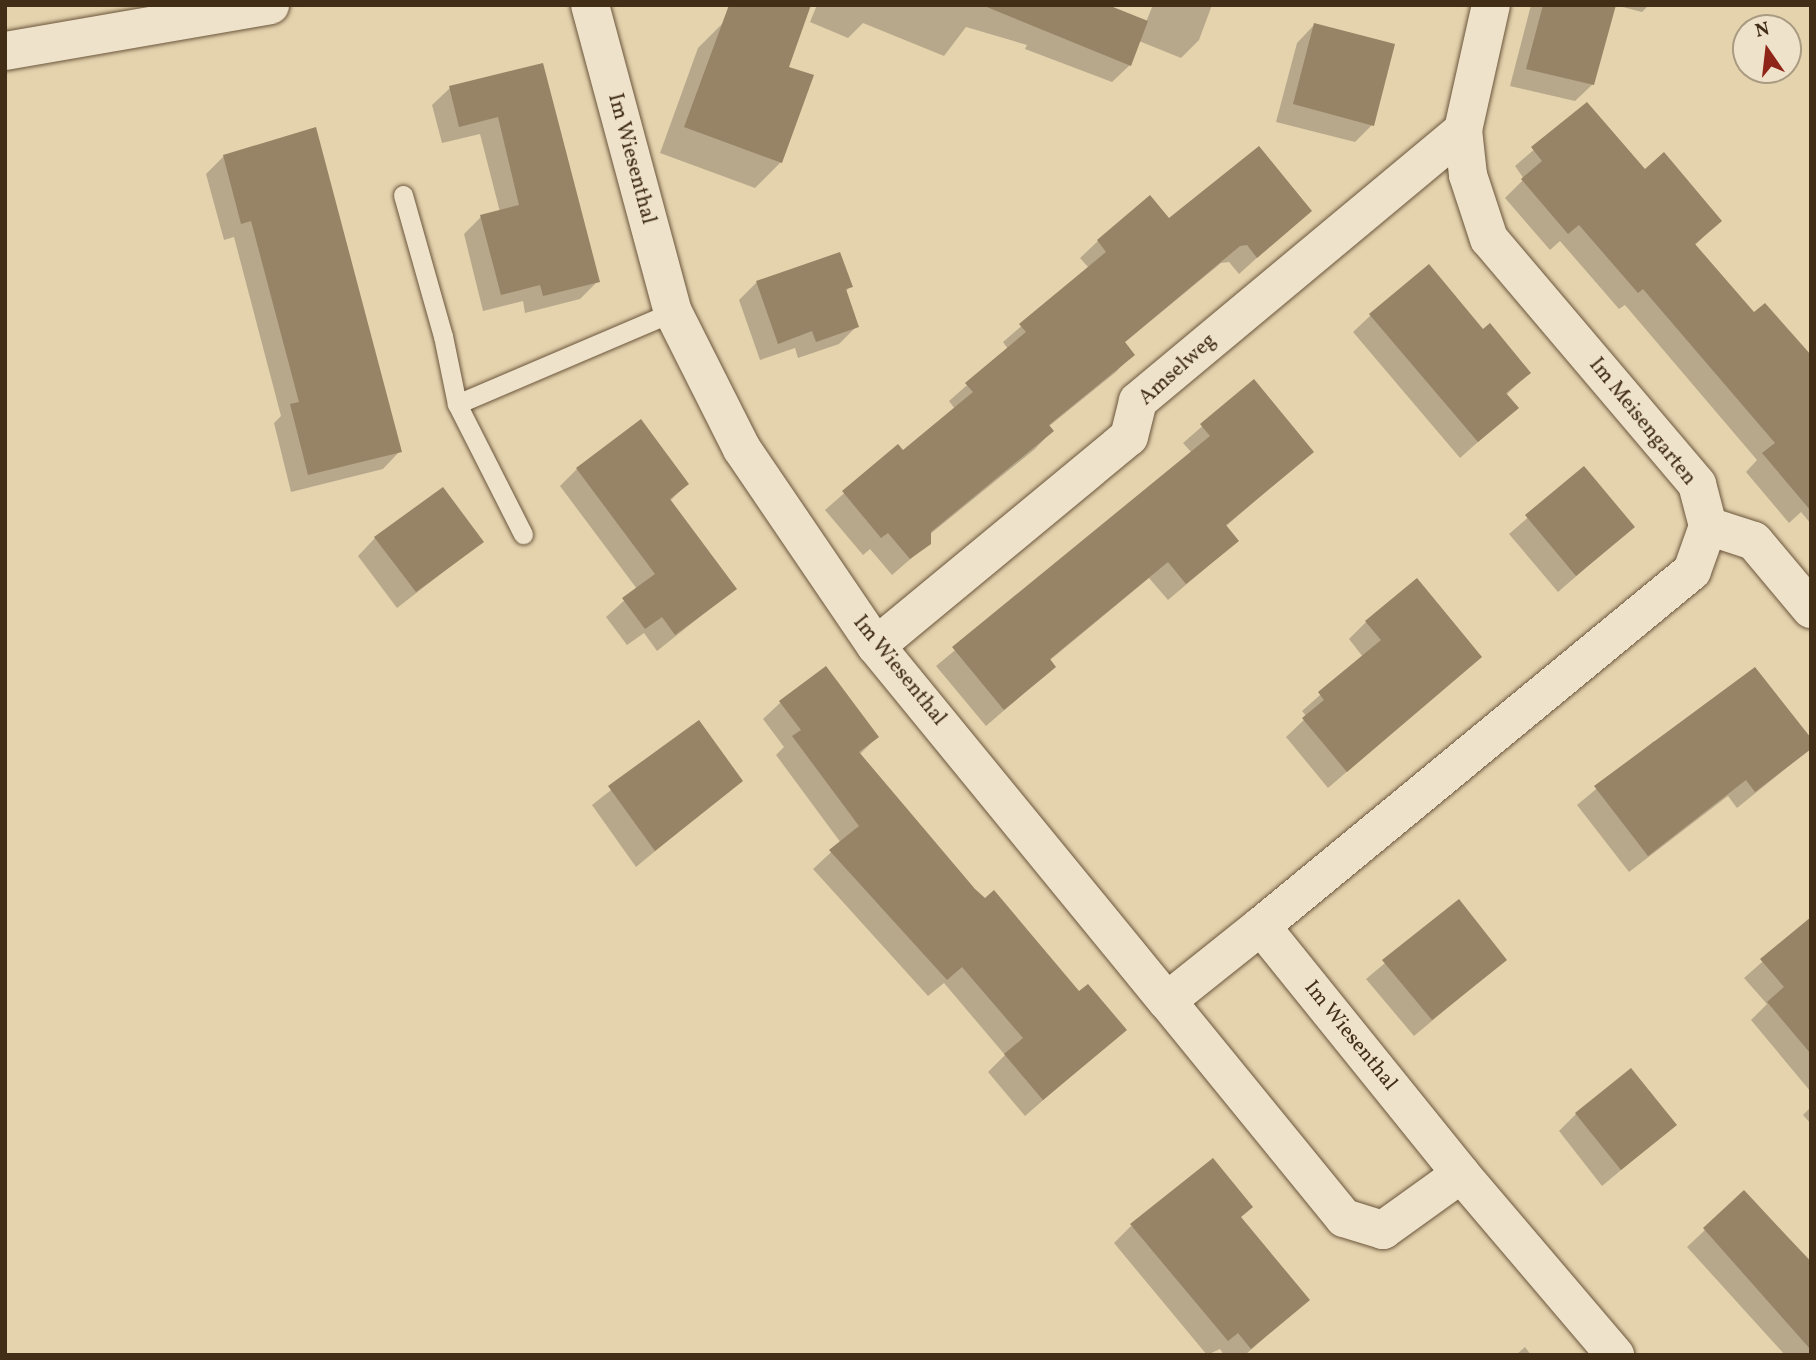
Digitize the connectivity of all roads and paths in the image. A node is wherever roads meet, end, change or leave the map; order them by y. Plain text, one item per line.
1 (270, 5) edge
2 (590, 5) edge
3 (1491, 5) edge
4 (5, 51) edge
5 (1462, 130) junction
6 (402, 195) dead end
7 (673, 312) junction
8 (457, 404) junction
9 (1709, 526) junction
10 (523, 534) dead end
11 (1811, 609) edge
12 (876, 646) junction
13 (1261, 926) junction
14 (1167, 1001) junction
15 (1461, 1174) junction
16 (1615, 1355) edge

1 - 4 street
2 - 7 street, Im Wiesenthal
3 - 5 street, Im Meisengarten
5 - 9 street, Im Meisengarten
5 - 12 street, Amselweg
6 - 8 lane
7 - 8 lane
7 - 12 street, Im Wiesenthal
8 - 10 lane
9 - 11 street
9 - 13 street
12 - 14 street, Im Wiesenthal
13 - 14 street
13 - 15 street, Im Wiesenthal
14 - 15 street, Im Wiesenthal
15 - 16 street, Im Wiesenthal

